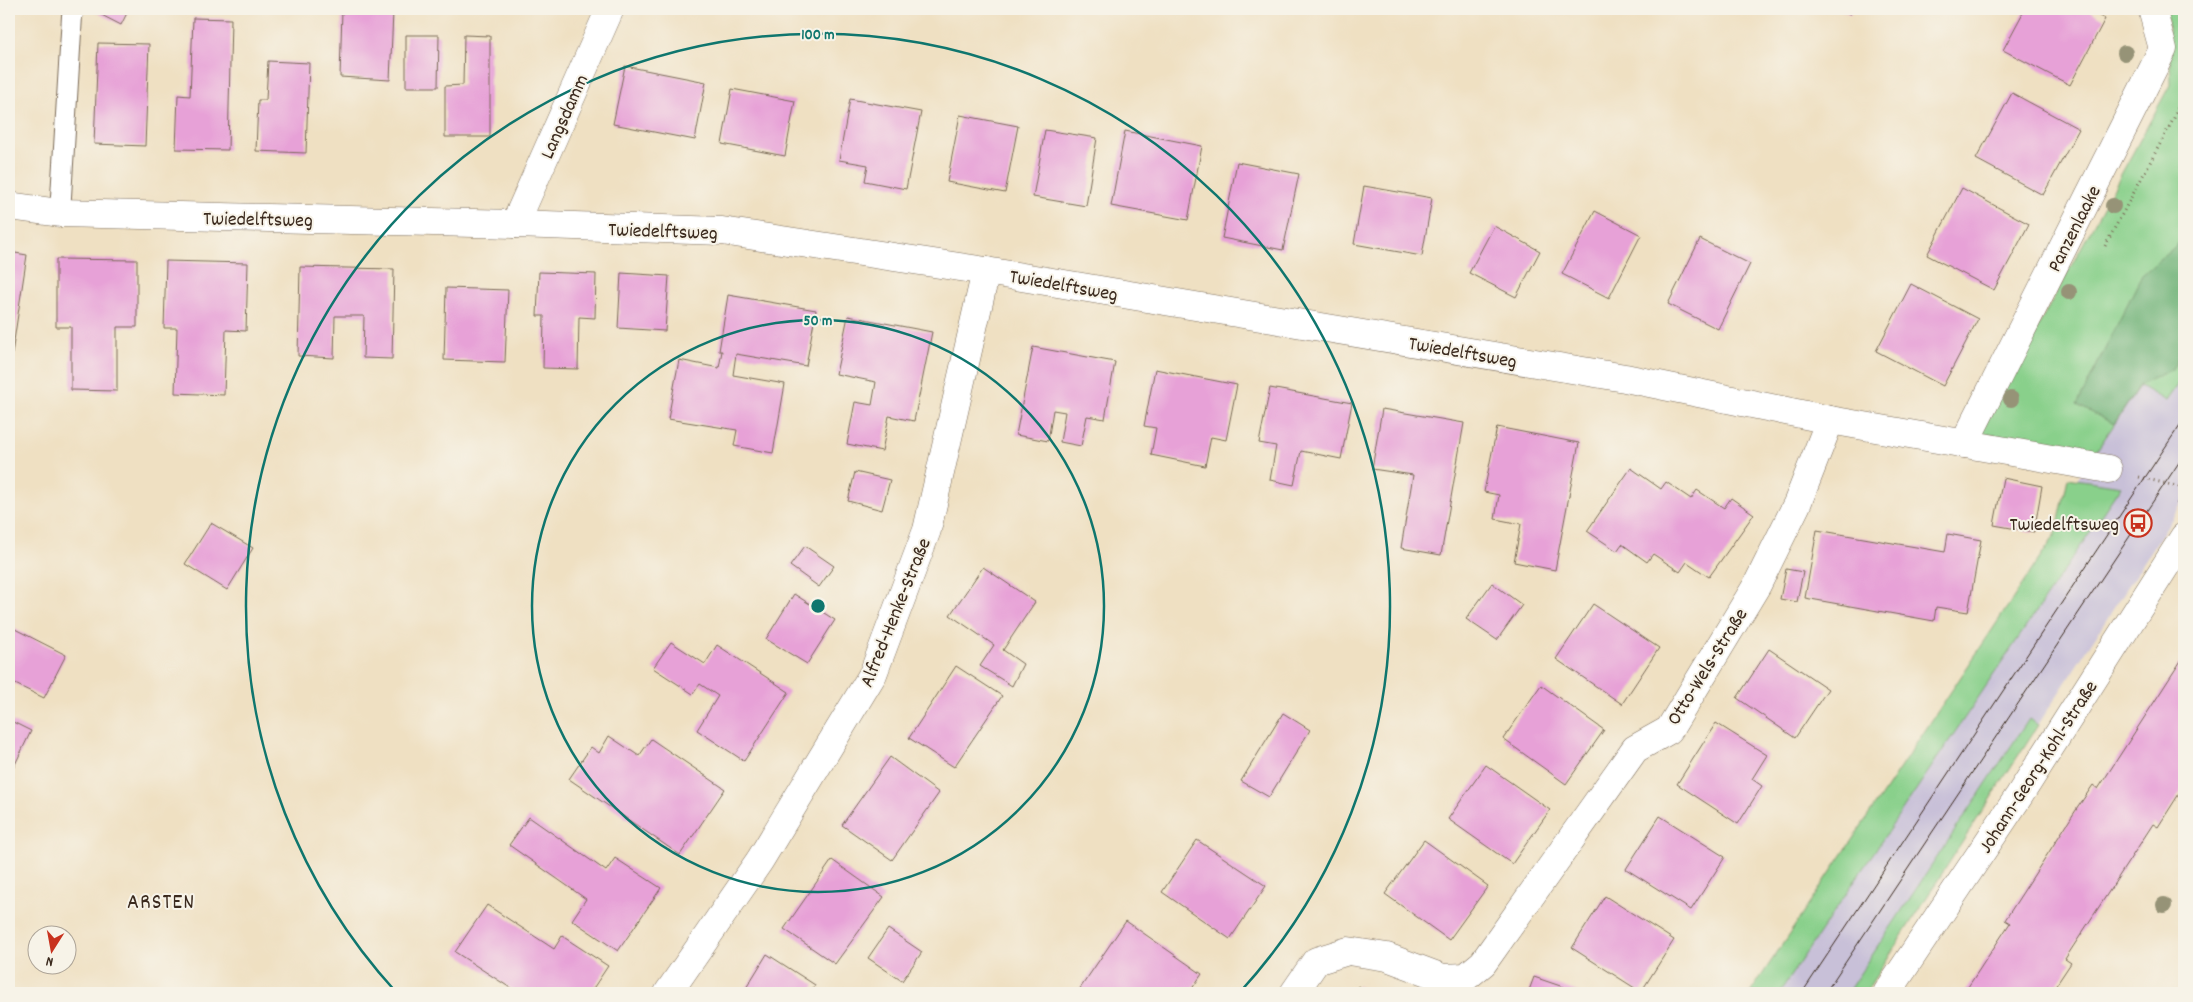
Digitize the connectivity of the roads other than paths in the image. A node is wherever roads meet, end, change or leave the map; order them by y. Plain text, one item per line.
1 (75, 9) edge
2 (610, 9) edge
3 (2152, 9) edge
4 (9, 206) edge
5 (60, 213) junction
6 (515, 224) junction
7 (986, 271) junction
8 (1830, 420) junction
9 (1964, 444) junction
10 (2108, 469) dead end
11 (2184, 537) edge
12 (1467, 985) edge
13 (668, 993) edge
14 (1294, 993) edge
15 (1886, 993) edge

1 - 5 lane
2 - 6 street, Langsdamm
3 - 9 street, Panzenlaake
4 - 5 street, Twiedelftsweg
5 - 6 street, Twiedelftsweg
6 - 7 street, Twiedelftsweg
7 - 8 street, Twiedelftsweg
7 - 13 street, Alfred-Henke-Straße
8 - 9 street, Twiedelftsweg
8 - 12 street, Otto-Wels-Straße
9 - 10 street, Twiedelftsweg
11 - 15 street, Johann-Georg-Kohl-Straße
12 - 14 street, Otto-Wels-Straße

